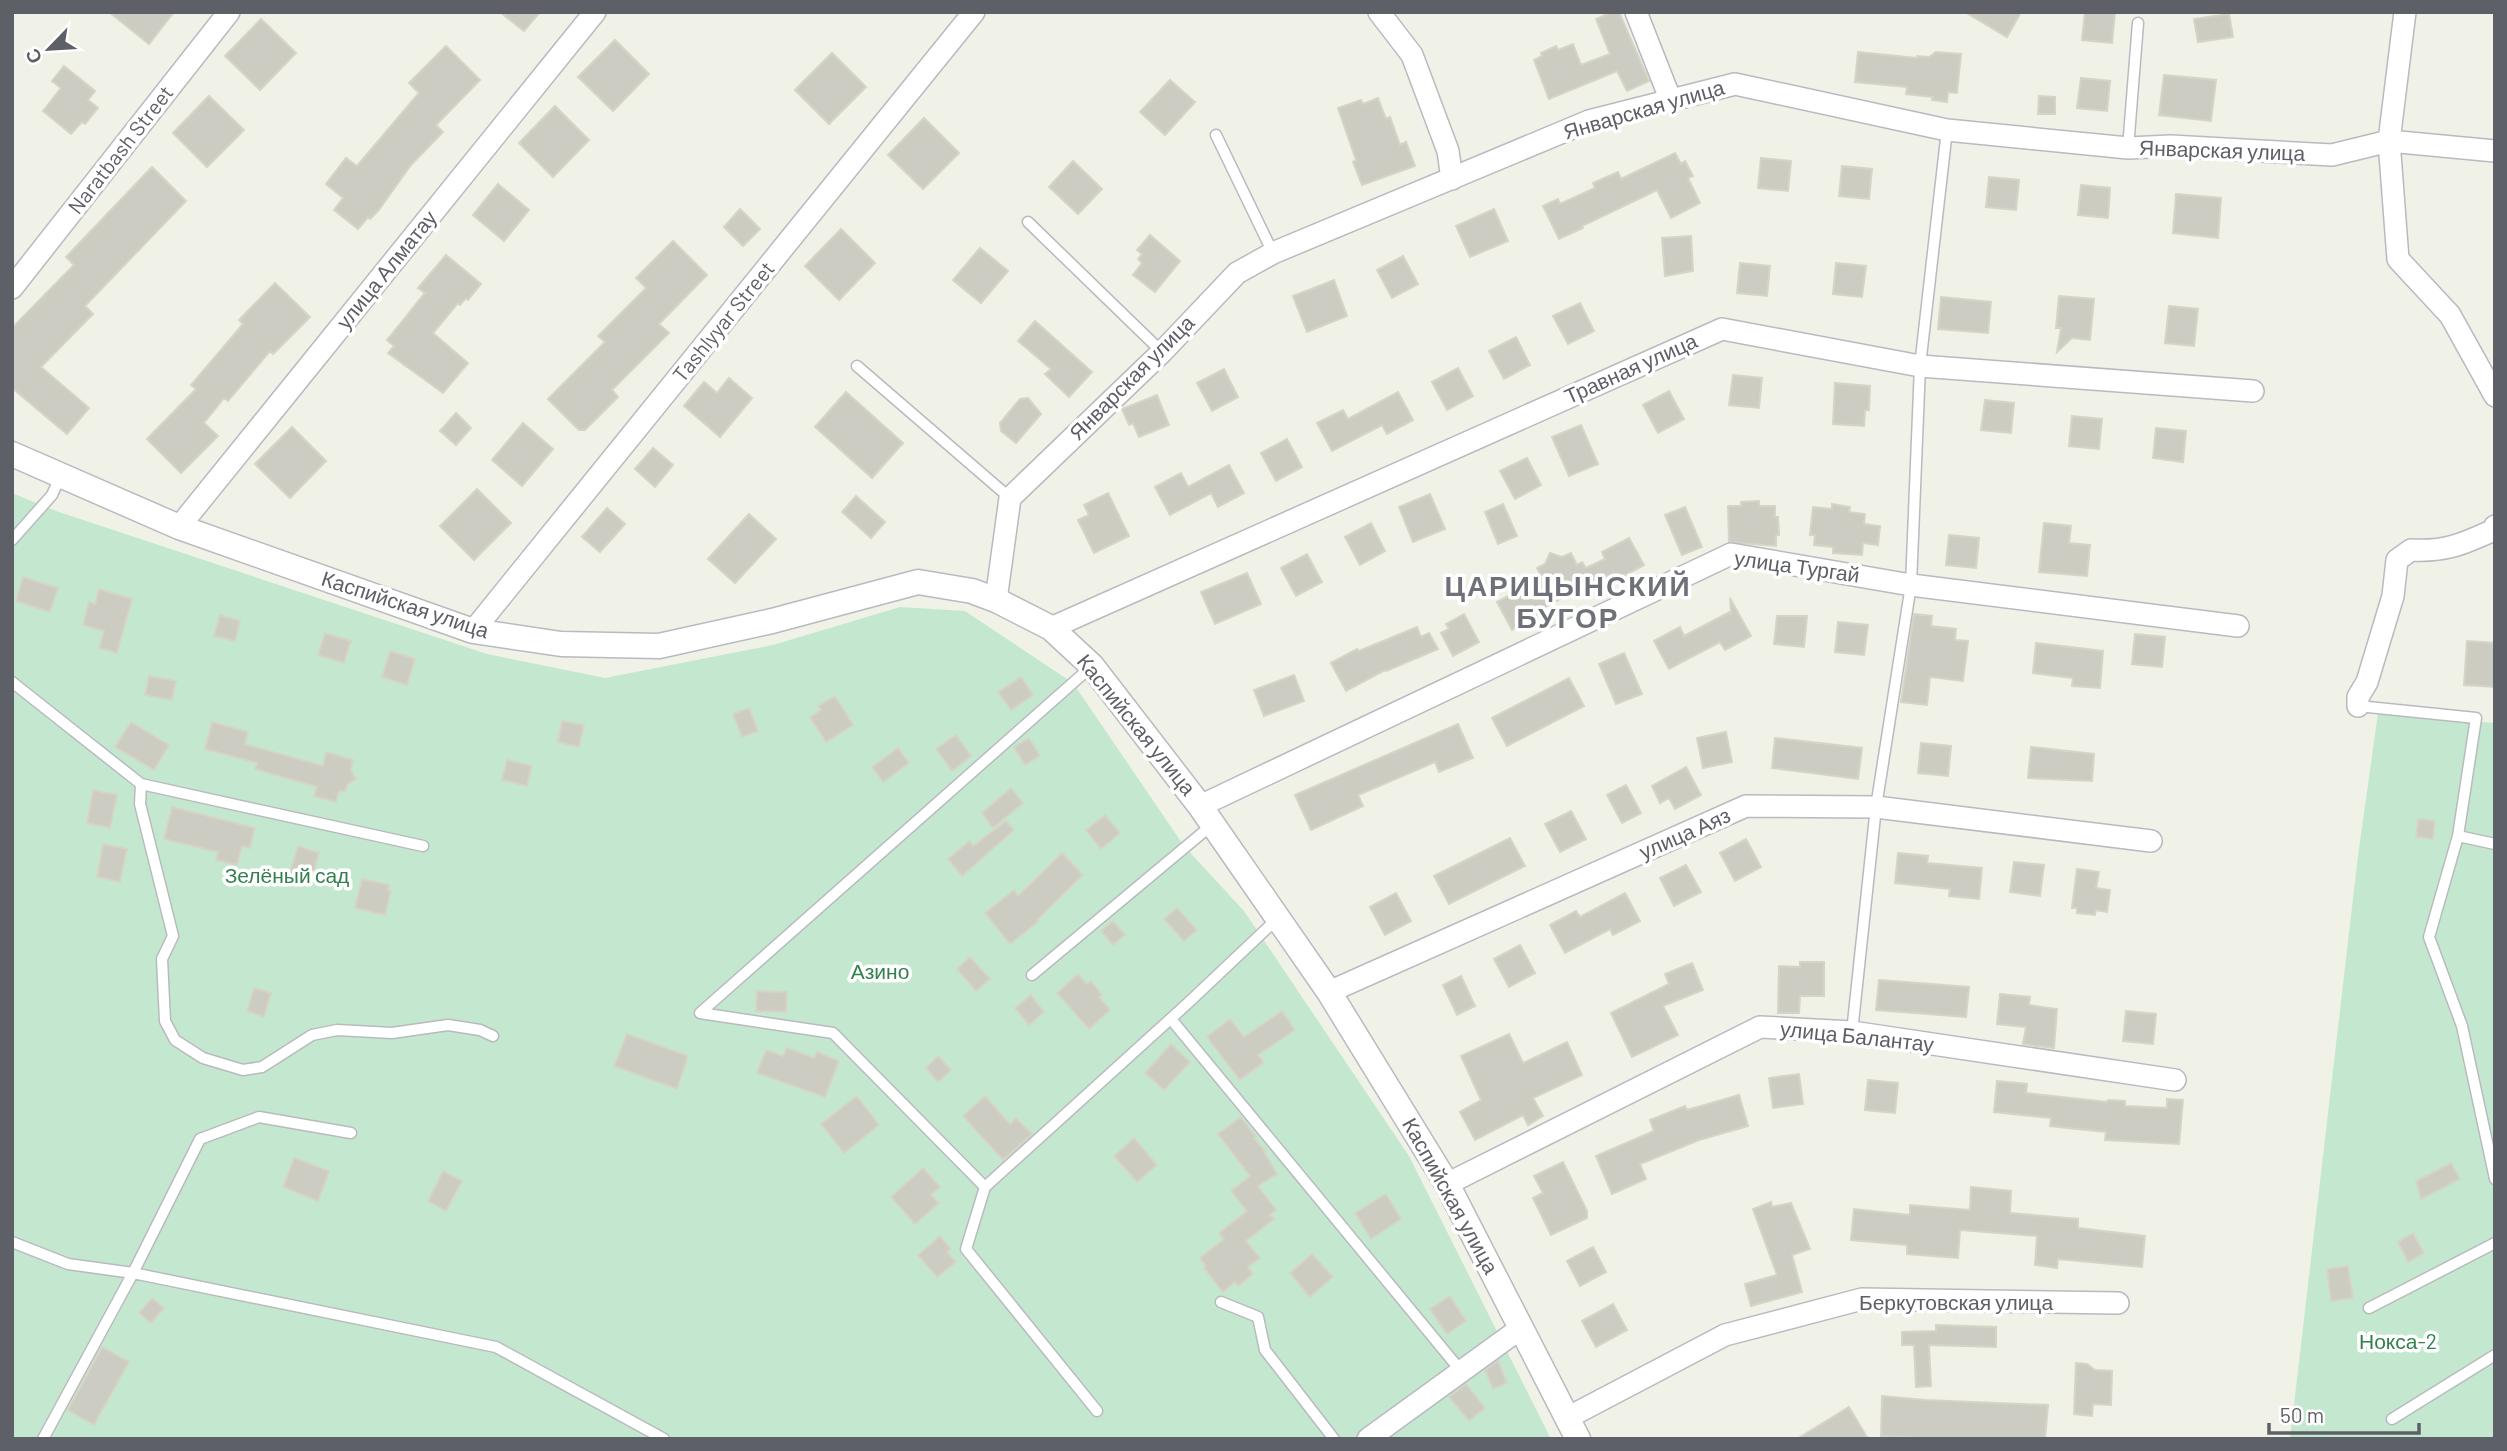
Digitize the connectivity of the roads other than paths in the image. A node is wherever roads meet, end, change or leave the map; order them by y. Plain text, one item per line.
1 (229, 12) edge
2 (595, 12) edge
3 (974, 12) edge
4 (1379, 12) edge
5 (1636, 12) edge
6 (2405, 12) edge
7 (2138, 23) dead end
8 (1671, 101) junction
9 (1947, 130) junction
10 (1216, 135) dead end
11 (2389, 141) junction
12 (2128, 148) junction
13 (2495, 151) edge
14 (1452, 179) junction
15 (1027, 222) dead end
16 (1273, 253) junction
17 (12, 288) edge
18 (1161, 352) junction
19 (857, 366) dead end
20 (1920, 366) junction
21 (2253, 391) dead end
22 (2495, 396) edge
23 (12, 453) edge
24 (61, 475) junction
25 (1010, 498) junction
26 (2495, 526) edge
27 (179, 527) junction
28 (12, 540) edge
29 (1911, 584) junction
30 (996, 600) junction
31 (2238, 626) dead end
32 (1051, 628) junction
33 (473, 631) junction
34 (1092, 666) junction
35 (12, 682) edge
36 (2358, 706) joint
37 (141, 784) junction
38 (1876, 807) junction
39 (1206, 815) junction
40 (2458, 836) junction
41 (2151, 841) dead end
42 (2495, 844) edge
43 (423, 846) dead end
44 (1278, 918) junction
45 (1032, 975) dead end
46 (1329, 992) junction
47 (1171, 1019) junction
48 (1852, 1032) junction
49 (493, 1036) dead end
50 (2175, 1080) dead end
51 (351, 1133) dead end
52 (2495, 1180) edge
53 (1447, 1184) junction
54 (985, 1187) junction
55 (12, 1242) edge
56 (2495, 1243) edge
57 (133, 1273) junction
58 (1221, 1302) dead end
59 (2118, 1303) dead end
60 (2370, 1308) dead end
61 (1521, 1328) junction
62 (2495, 1355) edge
63 (1461, 1371) junction
64 (1097, 1411) dead end
65 (2392, 1419) dead end
66 (1572, 1429) edge
67 (43, 1439) edge
68 (664, 1439) edge
69 (1334, 1439) edge
70 (1368, 1439) edge

1 - 17 street, Naratbash Street
2 - 27 street, улица Алматау
3 - 33 street, Tashlyyar Street
4 - 14 street
5 - 8 street
6 - 11 street
7 - 12 lane
8 - 9 street, Январская улица
8 - 14 street, Январская улица
9 - 12 street, Январская улица
9 - 20 lane
10 - 16 lane
11 - 12 street, Январская улица
11 - 13 street, Январская улица
11 - 22 street
14 - 16 street, Январская улица
15 - 18 lane
16 - 18 street, Январская улица
18 - 25 street, Январская улица
19 - 25 lane
20 - 21 street, Травная улица
20 - 29 lane
20 - 32 street, Травная улица
23 - 24 street, Каспийская улица
24 - 27 street, Каспийская улица
24 - 28 lane
25 - 30 street
26 - 36 street
27 - 33 street, Каспийская улица
29 - 31 street, улица Тургай
29 - 38 lane
29 - 39 street, улица Тургай
30 - 32 street, Каспийская улица
30 - 33 street, Каспийская улица
32 - 34 street, Каспийская улица
34 - 39 street, Каспийская улица
34 - 54 lane
35 - 37 lane
36 - 40 lane
37 - 43 lane
37 - 49 lane
38 - 41 street, улица Аяз
38 - 46 street, улица Аяз
38 - 48 lane
39 - 44 street, Каспийская улица
39 - 45 lane
40 - 42 lane
40 - 52 lane
44 - 46 street, Каспийская улица
44 - 47 lane
46 - 53 street, Каспийская улица
47 - 54 lane
47 - 63 lane
48 - 50 street, улица Балантау
48 - 53 street, улица Балантау
51 - 57 lane
53 - 61 street, Каспийская улица
54 - 64 lane
55 - 57 lane
56 - 60 lane
57 - 67 lane
57 - 68 lane
58 - 69 lane
59 - 66 street, Беркутовская улица
61 - 63 street
61 - 66 street, Каспийская улица
62 - 65 lane
63 - 70 street

